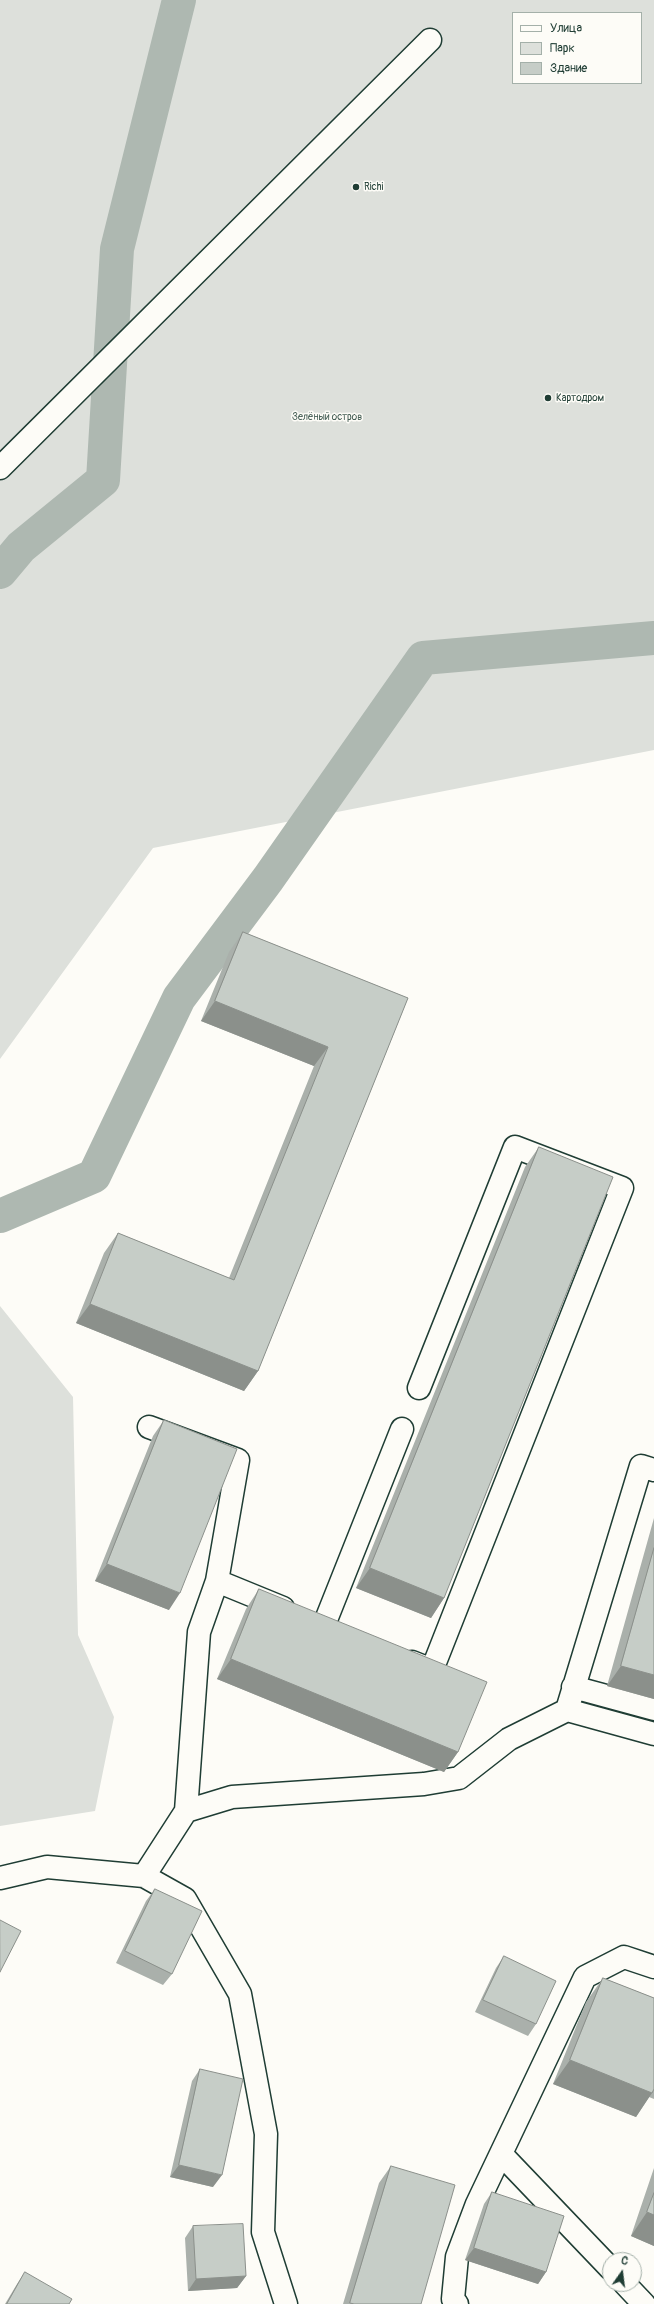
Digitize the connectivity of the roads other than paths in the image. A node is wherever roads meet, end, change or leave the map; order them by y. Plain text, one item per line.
1 (430, 40) dead end
2 (0, 468) edge
3 (419, 1388) dead end
4 (149, 1427) dead end
5 (402, 1429) dead end
6 (654, 1470) edge
7 (217, 1581) junction
8 (324, 1625) junction
9 (345, 1634) edge
10 (396, 1655) edge
11 (574, 1687) junction
12 (654, 1709) edge
13 (567, 1710) junction
14 (654, 1734) edge
15 (186, 1811) junction
16 (144, 1876) junction
17 (0, 1878) edge
18 (654, 1967) edge
19 (502, 2155) junction
20 (602, 2260) edge
21 (633, 2292) edge
22 (286, 2304) edge
23 (457, 2304) edge
24 (644, 2304) edge

1 - 2 street
3 - 10 street
4 - 7 street
5 - 8 street
6 - 11 street
7 - 8 street
7 - 15 street
8 - 9 street
11 - 12 street
11 - 13 street
13 - 14 street
13 - 15 street
15 - 16 street
16 - 17 street
16 - 22 street
18 - 19 street
19 - 20 street
19 - 23 street
21 - 24 street

